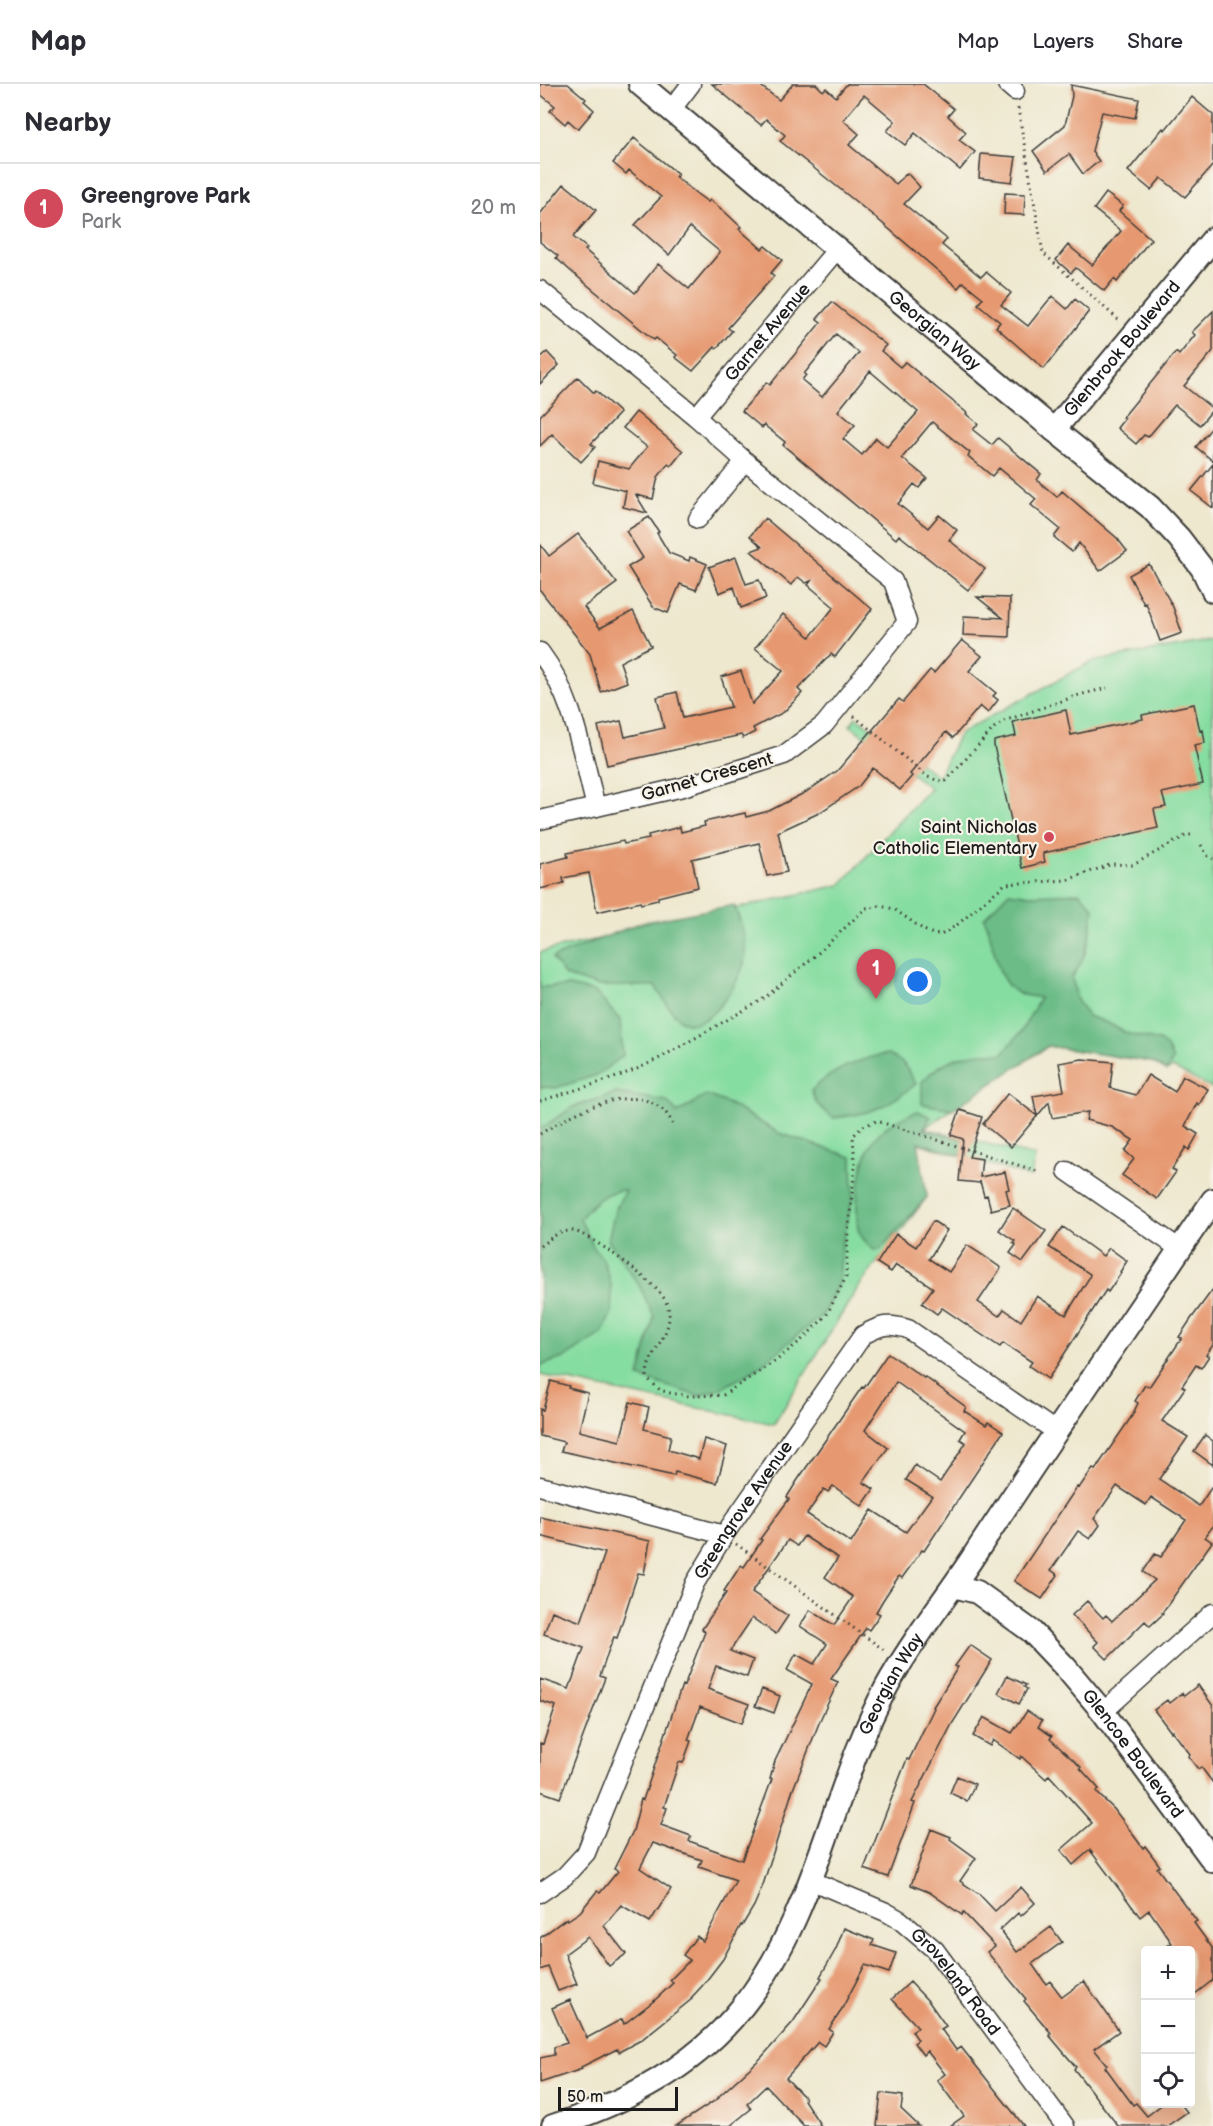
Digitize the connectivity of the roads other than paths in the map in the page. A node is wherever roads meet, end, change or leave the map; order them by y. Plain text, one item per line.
1 (640, 84) edge
2 (691, 84) edge
3 (671, 110) junction
4 (1213, 239) edge
5 (838, 248) junction
6 (540, 290) edge
7 (696, 417) junction
8 (1054, 430) junction
9 (745, 461) junction
10 (699, 519) dead end
11 (1208, 565) edge
12 (1213, 591) edge
13 (540, 652) edge
14 (596, 807) junction
15 (540, 820) edge
16 (1067, 1171) dead end
17 (1213, 1200) edge
18 (1180, 1250) junction
19 (1055, 1431) junction
20 (540, 1486) edge
21 (724, 1535) junction
22 (954, 1586) junction
23 (1213, 1613) edge
24 (1102, 1713) junction
25 (1213, 1861) edge
26 (810, 1880) junction
27 (540, 1893) edge
28 (554, 2126) edge
29 (1065, 2126) edge

1 - 3 street, Georgian Way
2 - 3 street
3 - 5 street, Georgian Way
4 - 8 street, Glenbrook Boulevard
5 - 7 street, Garnet Avenue
5 - 8 street, Georgian Way
6 - 7 street, Garnet Crescent
7 - 9 street, Garnet Crescent
8 - 11 street, Georgian Way
9 - 10 street
9 - 14 street, Garnet Crescent
11 - 12 street, Georgian Way
13 - 14 street
14 - 15 street, Garnet Crescent
16 - 18 street
17 - 18 street, Georgian Way
18 - 19 street, Georgian Way
19 - 21 street, Greengrove Avenue
19 - 22 street, Georgian Way
20 - 21 street
21 - 27 street, Greengrove Avenue
22 - 24 street, Glencoe Boulevard
22 - 26 street, Georgian Way
23 - 24 street
24 - 25 street, Glencoe Boulevard
26 - 28 street, Georgian Way
26 - 29 street, Groveland Road

